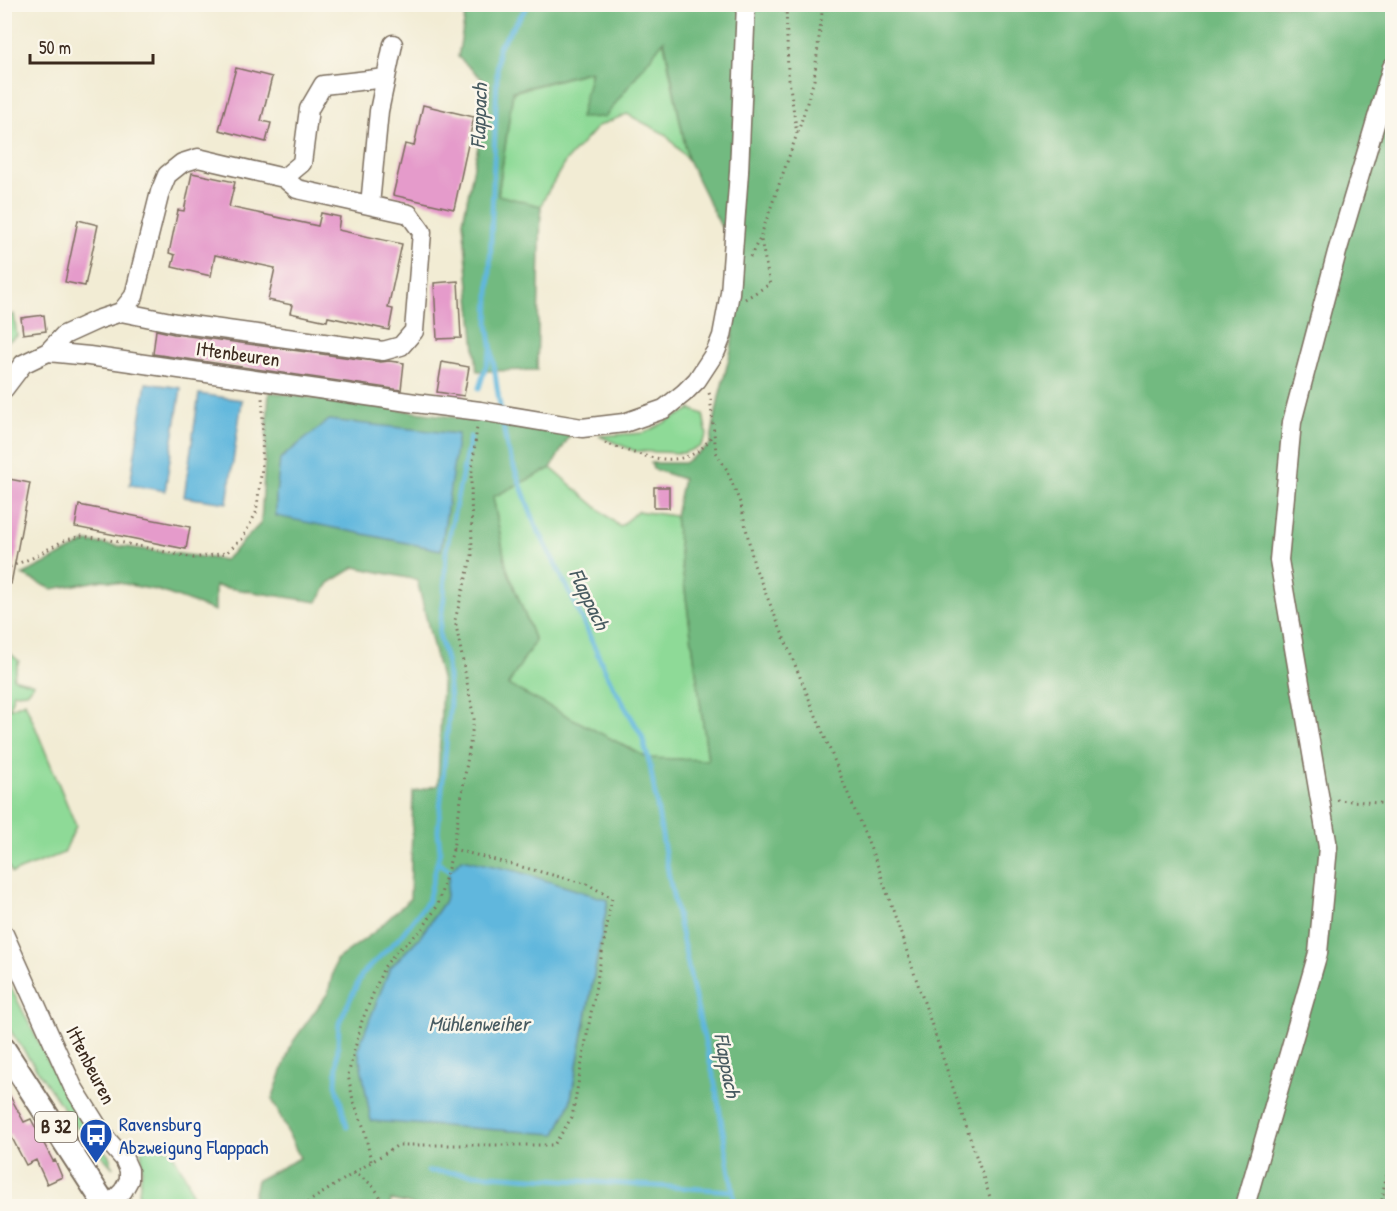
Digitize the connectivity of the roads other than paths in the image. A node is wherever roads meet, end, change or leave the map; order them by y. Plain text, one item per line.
1 (746, 4) edge
2 (393, 44) dead end
3 (1392, 67) edge
4 (386, 78) junction
5 (284, 178) junction
6 (370, 205) junction
7 (122, 312) junction
8 (48, 352) junction
9 (4, 389) edge
10 (4, 934) edge
11 (4, 1049) edge
12 (107, 1206) edge
13 (1245, 1206) edge

1 - 8 street, Ittenbeuren
2 - 4 street
3 - 13 street
4 - 5 street
4 - 6 street
5 - 6 street
5 - 7 street
6 - 7 street
7 - 8 street
8 - 9 street
10 - 12 street, Ittenbeuren
11 - 12 main road, B 32

